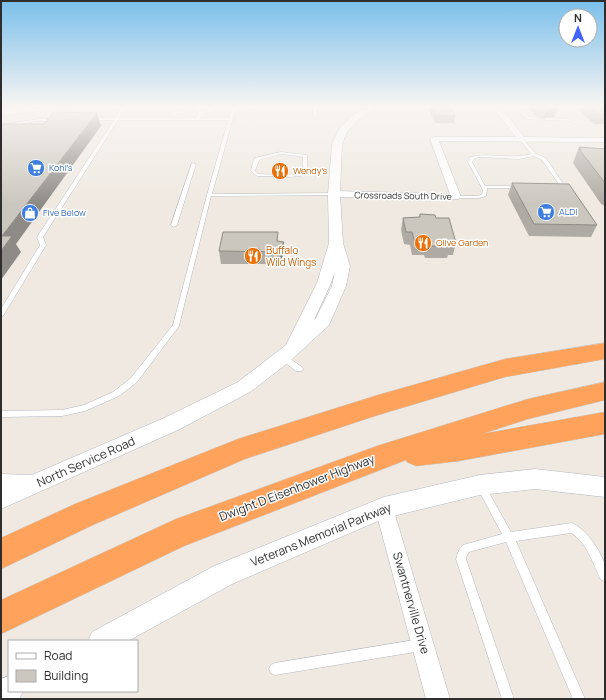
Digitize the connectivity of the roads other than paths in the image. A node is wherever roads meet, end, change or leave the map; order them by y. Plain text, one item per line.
1 (103, 139) edge
2 (225, 139) edge
3 (339, 139) edge
4 (522, 140) junction
5 (605, 140) edge
6 (534, 155) junction
7 (194, 164) dead end
8 (279, 175) joint
9 (483, 187) junction
10 (526, 187) edge
11 (556, 188) edge
12 (564, 188) junction
13 (334, 194) junction
14 (568, 194) edge
15 (209, 195) junction
16 (456, 198) junction
17 (174, 225) dead end
18 (1, 314) edge
19 (605, 335) edge
20 (605, 351) edge
21 (287, 353) junction
22 (505, 368) junction
23 (299, 369) dead end
24 (605, 391) edge
25 (1, 414) edge
26 (605, 423) edge
27 (377, 458) junction
28 (1, 484) edge
29 (34, 484) junction
30 (480, 485) junction
31 (605, 487) edge
32 (1, 499) edge
33 (384, 508) junction
34 (509, 537) junction
35 (1, 554) edge
36 (605, 576) edge
37 (1, 617) edge
38 (103, 640) edge
39 (423, 645) junction
40 (275, 669) dead end
41 (438, 699) edge
42 (508, 699) edge
43 (579, 699) edge

1 - 18 lane
2 - 15 lane
3 - 13 street, North Service Road
4 - 5 street, Crossroads South Drive
4 - 6 lane
4 - 16 street, Crossroads South Drive
6 - 9 lane
6 - 12 lane
7 - 17 lane
8 - 8 lane
9 - 10 lane
9 - 16 lane
11 - 12 lane
12 - 14 lane
13 - 15 lane
13 - 16 street, Crossroads South Drive
13 - 21 street, North Service Road
15 - 25 lane
19 - 22 highway
20 - 22 highway
21 - 23 lane
21 - 29 street, North Service Road
22 - 35 highway
24 - 27 highway, Dwight D Eisenhower Highway
26 - 27 highway
27 - 37 highway, Dwight D Eisenhower Highway
28 - 29 street
29 - 32 street, North Service Road
30 - 31 street, Veterans Memorial Parkway
30 - 33 street, Veterans Memorial Parkway
30 - 34 lane
33 - 38 street, Veterans Memorial Parkway
33 - 39 street, Swantnerville Drive
34 - 36 lane
34 - 42 lane
34 - 43 lane
39 - 40 lane
39 - 41 street, Swantnerville Drive

